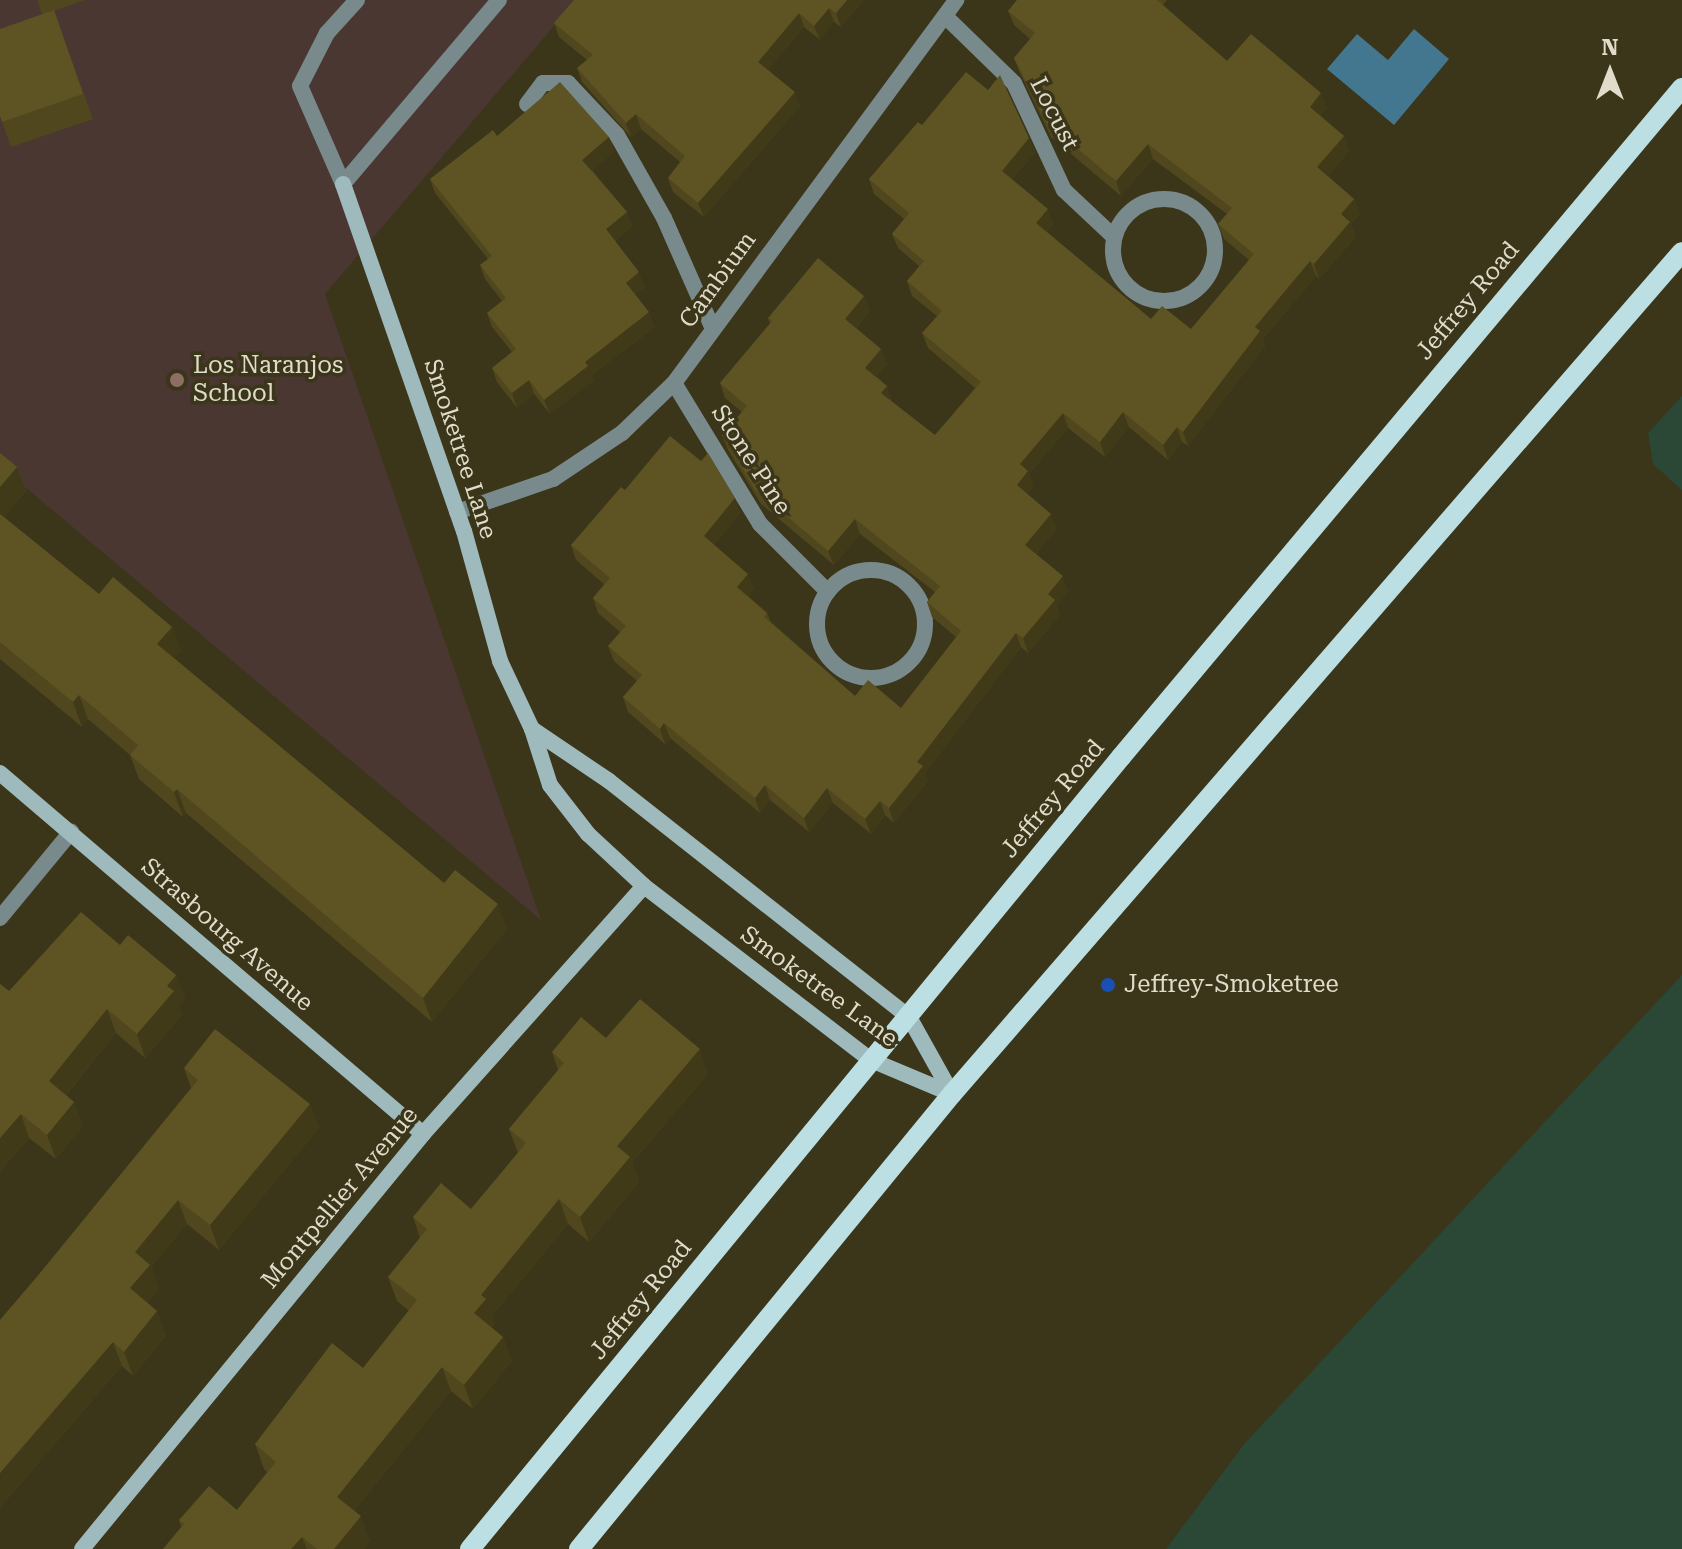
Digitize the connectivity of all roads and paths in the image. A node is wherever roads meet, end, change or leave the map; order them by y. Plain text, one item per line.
1 (357, 0) edge
2 (499, 0) edge
3 (956, 0) edge
4 (945, 16) junction
5 (1682, 88) edge
6 (527, 104) dead end
7 (343, 184) junction
8 (1114, 237) junction
9 (1682, 252) edge
10 (712, 327) junction
11 (674, 383) junction
12 (457, 512) junction
13 (828, 592) junction
14 (532, 729) junction
15 (0, 773) edge
16 (71, 832) junction
17 (644, 886) junction
18 (0, 918) edge
19 (909, 1017) junction
20 (871, 1060) junction
21 (952, 1094) junction
22 (423, 1134) junction
23 (82, 1549) edge
24 (470, 1549) edge
25 (579, 1549) edge

1 - 7 street, Smoketree Lane
2 - 7 street
3 - 4 street, Cambium
4 - 8 street, Locust
4 - 10 street, Cambium
5 - 19 main road, Jeffrey Road
6 - 10 street
7 - 12 street, Smoketree Lane
8 - 8 street
9 - 21 main road
10 - 11 street, Cambium
11 - 12 street, Cambium
11 - 13 street, Stone Pine
12 - 14 street, Smoketree Lane
13 - 13 street
14 - 17 street, Smoketree Lane
14 - 19 street, Smoketree Lane
15 - 16 street, Strasbourg Avenue
16 - 18 street
16 - 22 street, Strasbourg Avenue
17 - 20 street, Smoketree Lane
17 - 22 street, Montpellier Avenue
19 - 20 main road, Jeffrey Road
19 - 21 street, Smoketree Lane
20 - 21 street, Smoketree Lane
20 - 24 main road, Jeffrey Road
21 - 25 main road
22 - 23 street, Montpellier Avenue

